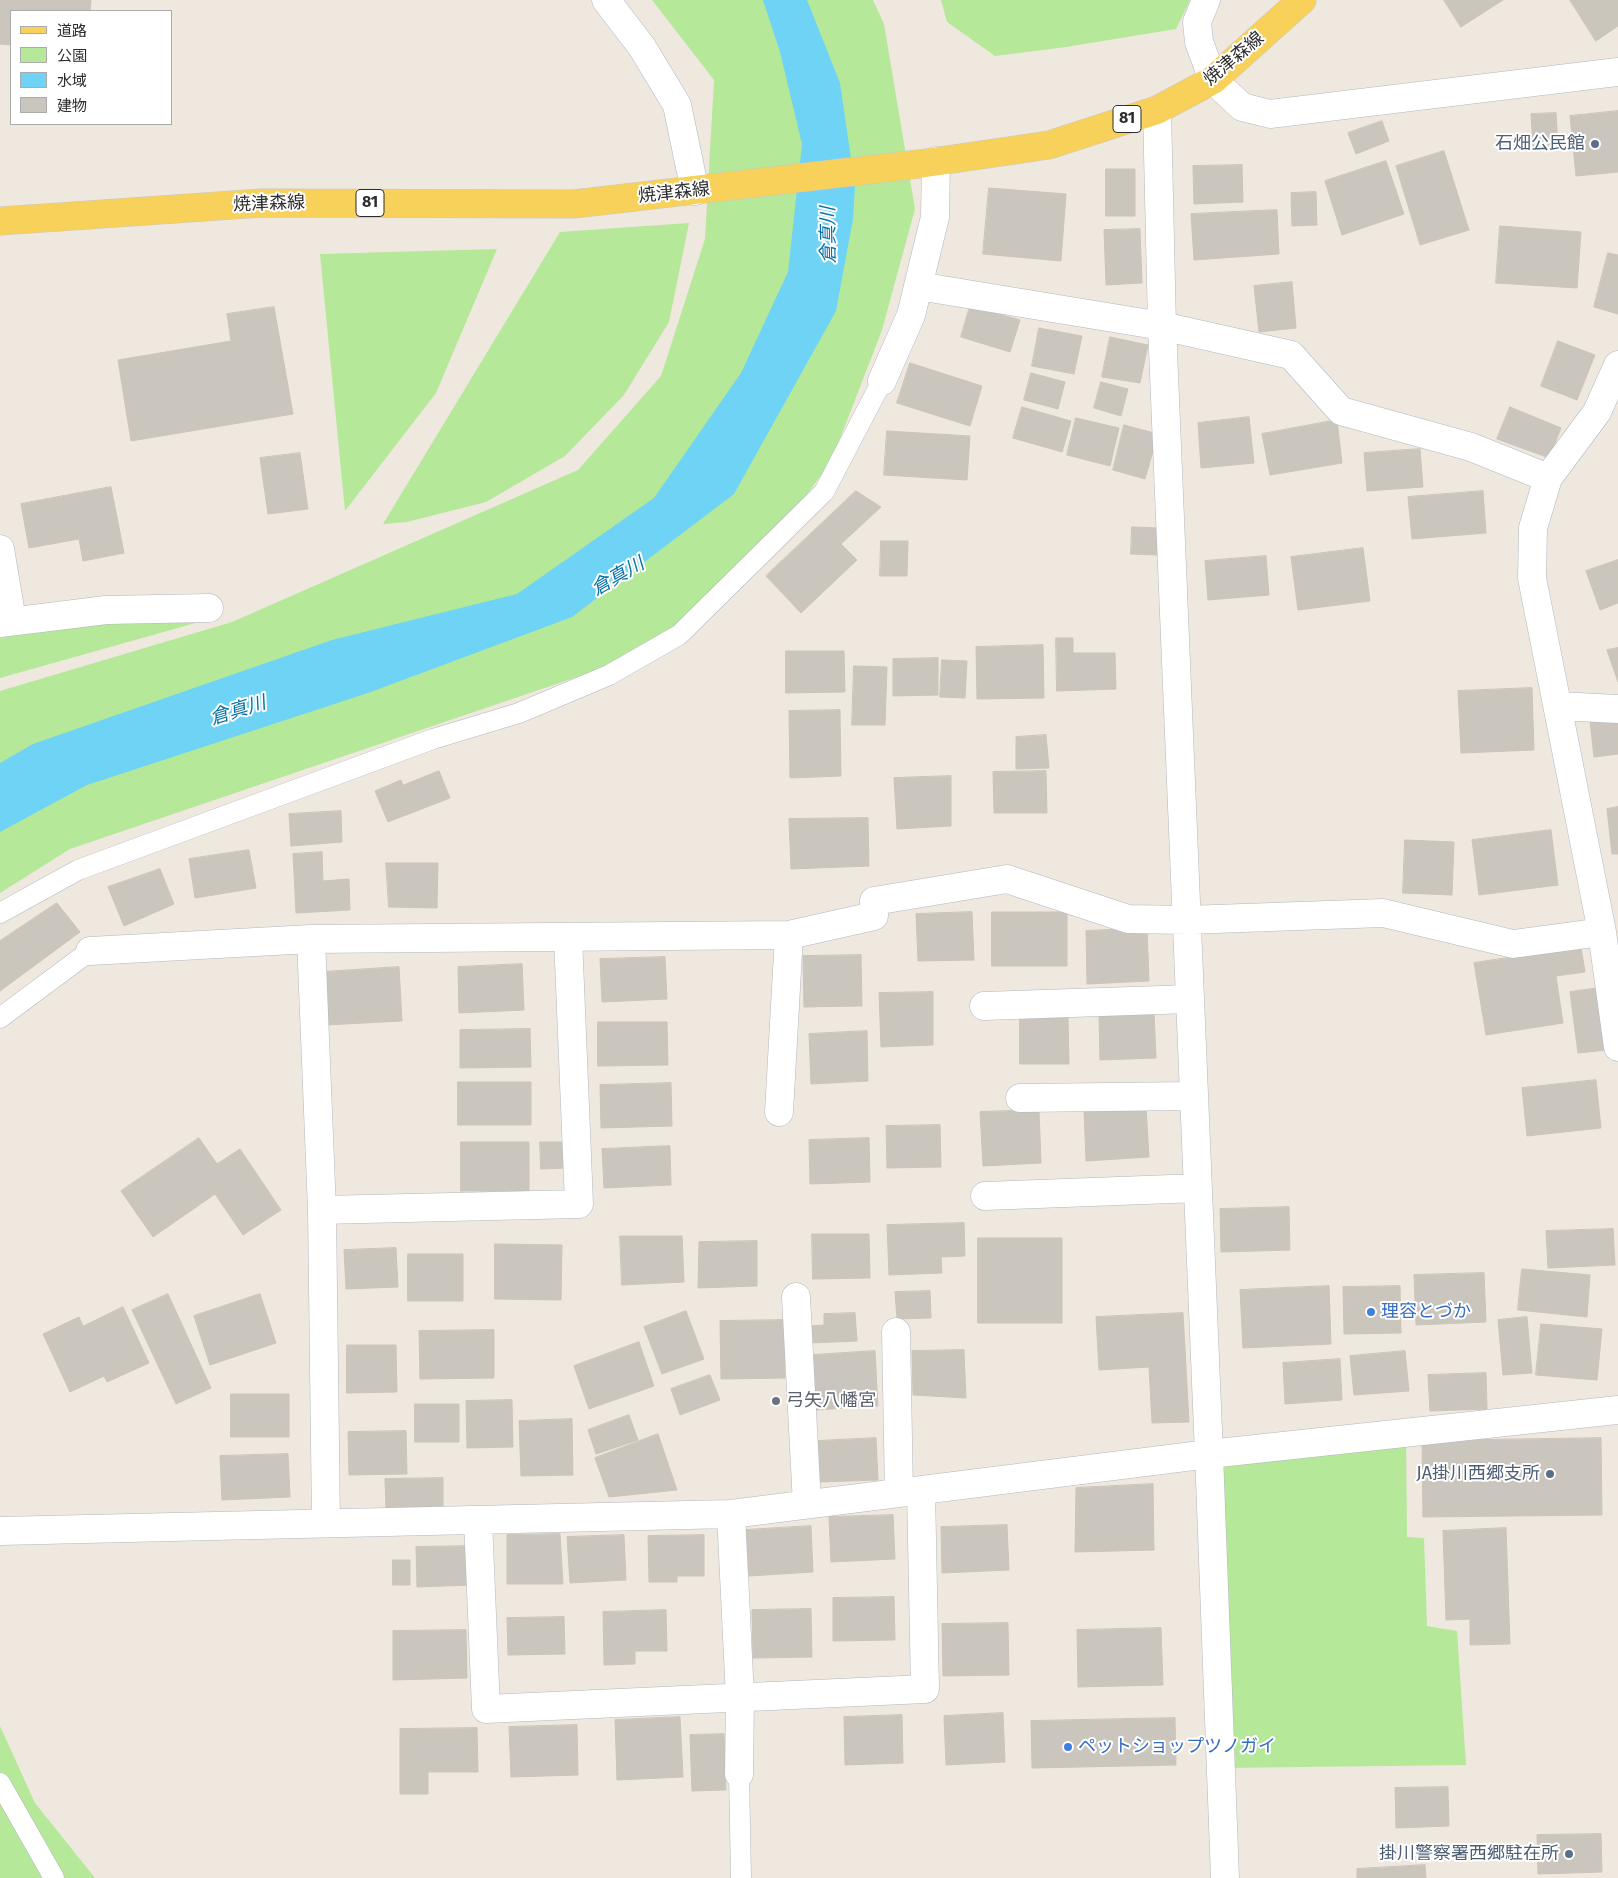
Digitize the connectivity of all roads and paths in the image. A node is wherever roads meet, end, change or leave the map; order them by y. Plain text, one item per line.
1 (606, 0) edge
2 (1206, 0) edge
3 (1302, 0) edge
4 (1618, 72) edge
5 (1213, 80) junction
6 (1157, 110) junction
7 (927, 162) junction
8 (695, 191) junction
9 (0, 221) edge
10 (918, 286) junction
11 (1162, 326) junction
12 (1618, 365) edge
13 (882, 381) joint
14 (1548, 478) junction
15 (0, 549) edge
16 (209, 608) dead end
17 (6, 622) edge
18 (1558, 706) junction
19 (1618, 709) edge
20 (0, 913) edge
21 (1187, 920) junction
22 (1602, 932) junction
23 (789, 935) junction
24 (568, 937) junction
25 (311, 940) junction
26 (90, 951) joint
27 (1190, 999) junction
28 (984, 1006) dead end
29 (0, 1018) edge
30 (1618, 1047) edge
31 (1194, 1096) junction
32 (1020, 1098) dead end
33 (779, 1112) dead end
34 (1198, 1188) junction
35 (985, 1196) dead end
36 (322, 1210) junction
37 (796, 1297) dead end
38 (896, 1332) dead end
39 (1618, 1410) edge
40 (1209, 1454) junction
41 (910, 1492) junction
42 (807, 1504) junction
43 (730, 1514) junction
44 (478, 1520) junction
45 (326, 1524) junction
46 (0, 1531) edge
47 (740, 1697) junction
48 (739, 1774) joint
49 (0, 1783) edge
50 (54, 1878) edge
51 (741, 1878) edge
52 (1225, 1878) edge

1 - 8 street
2 - 5 street
3 - 5 main road, 焼津森線 / 81
4 - 5 street
5 - 6 main road, 焼津森線 / 81
6 - 7 main road, 焼津森線 / 81
6 - 11 street
7 - 8 main road, 焼津森線 / 81
7 - 10 street
8 - 9 main road, 焼津森線 / 81
10 - 11 street
10 - 13 street
11 - 14 street
11 - 21 street
12 - 14 street
13 - 20 lane
14 - 18 street
15 - 17 street
16 - 17 street
18 - 19 street
18 - 22 street
21 - 22 street
21 - 23 street
21 - 27 street
22 - 30 street
23 - 24 street
23 - 33 street
24 - 25 street
24 - 36 street
25 - 26 street
25 - 36 street
26 - 29 lane
27 - 28 street
27 - 31 street
31 - 32 street
31 - 34 street
34 - 35 street
34 - 40 street
36 - 45 street
37 - 42 street
38 - 41 street
39 - 40 street
40 - 41 street
40 - 52 street
41 - 42 street
41 - 47 street
42 - 43 street
43 - 44 street
43 - 47 street
44 - 45 street
44 - 47 street
45 - 46 street
47 - 48 street
48 - 51 lane
49 - 50 lane

